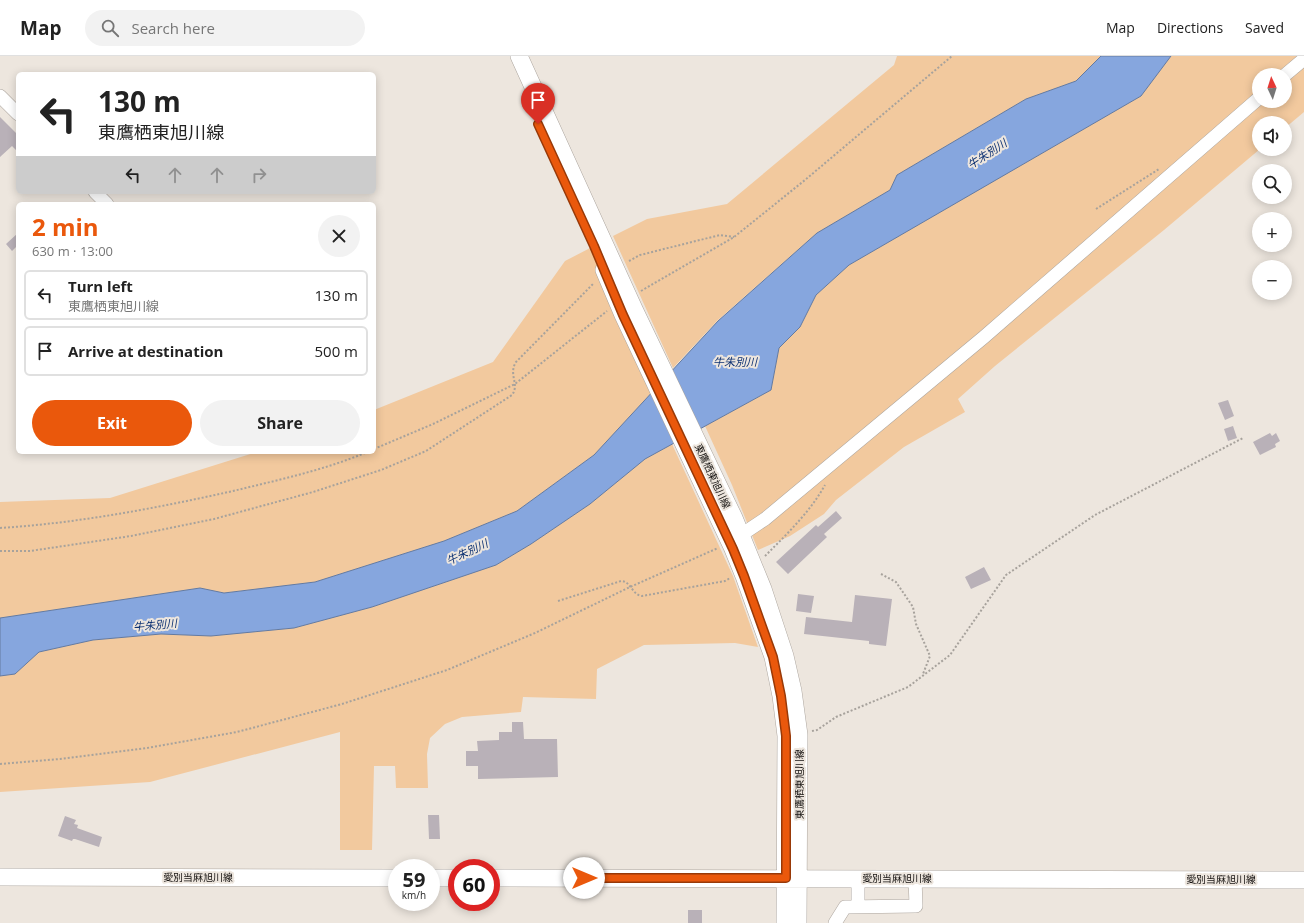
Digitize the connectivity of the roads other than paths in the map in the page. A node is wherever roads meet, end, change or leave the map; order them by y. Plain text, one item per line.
1 (506, 56) edge
2 (519, 56) edge
3 (1304, 59) edge
4 (1292, 70) edge
5 (0, 96) edge
6 (1252, 104) edge
7 (16, 112) edge
8 (97, 194) edge
9 (105, 202) edge
10 (626, 306) junction
11 (735, 539) junction
12 (0, 877) edge
13 (388, 878) edge
14 (500, 878) edge
15 (792, 878) junction
16 (858, 878) junction
17 (915, 878) junction
18 (1304, 880) edge
19 (858, 907) junction
20 (786, 923) edge
21 (798, 923) edge
22 (835, 923) edge

1 - 10 main road, 東鷹栖東旭川線
2 - 10 main road, 東鷹栖東旭川線
3 - 4 street
5 - 7 street
6 - 11 street
8 - 9 street
10 - 11 main road, 東鷹栖東旭川線
11 - 15 main road, 東鷹栖東旭川線
11 - 15 main road, 東鷹栖東旭川線
12 - 13 main road, 愛別当麻旭川線
14 - 15 main road, 愛別当麻旭川線
15 - 16 main road, 愛別当麻旭川線
15 - 20 main road, 東鷹栖東旭川線
15 - 21 main road, 東鷹栖東旭川線
16 - 17 main road, 愛別当麻旭川線
16 - 19 street
17 - 18 main road, 愛別当麻旭川線
17 - 19 street
19 - 22 street

